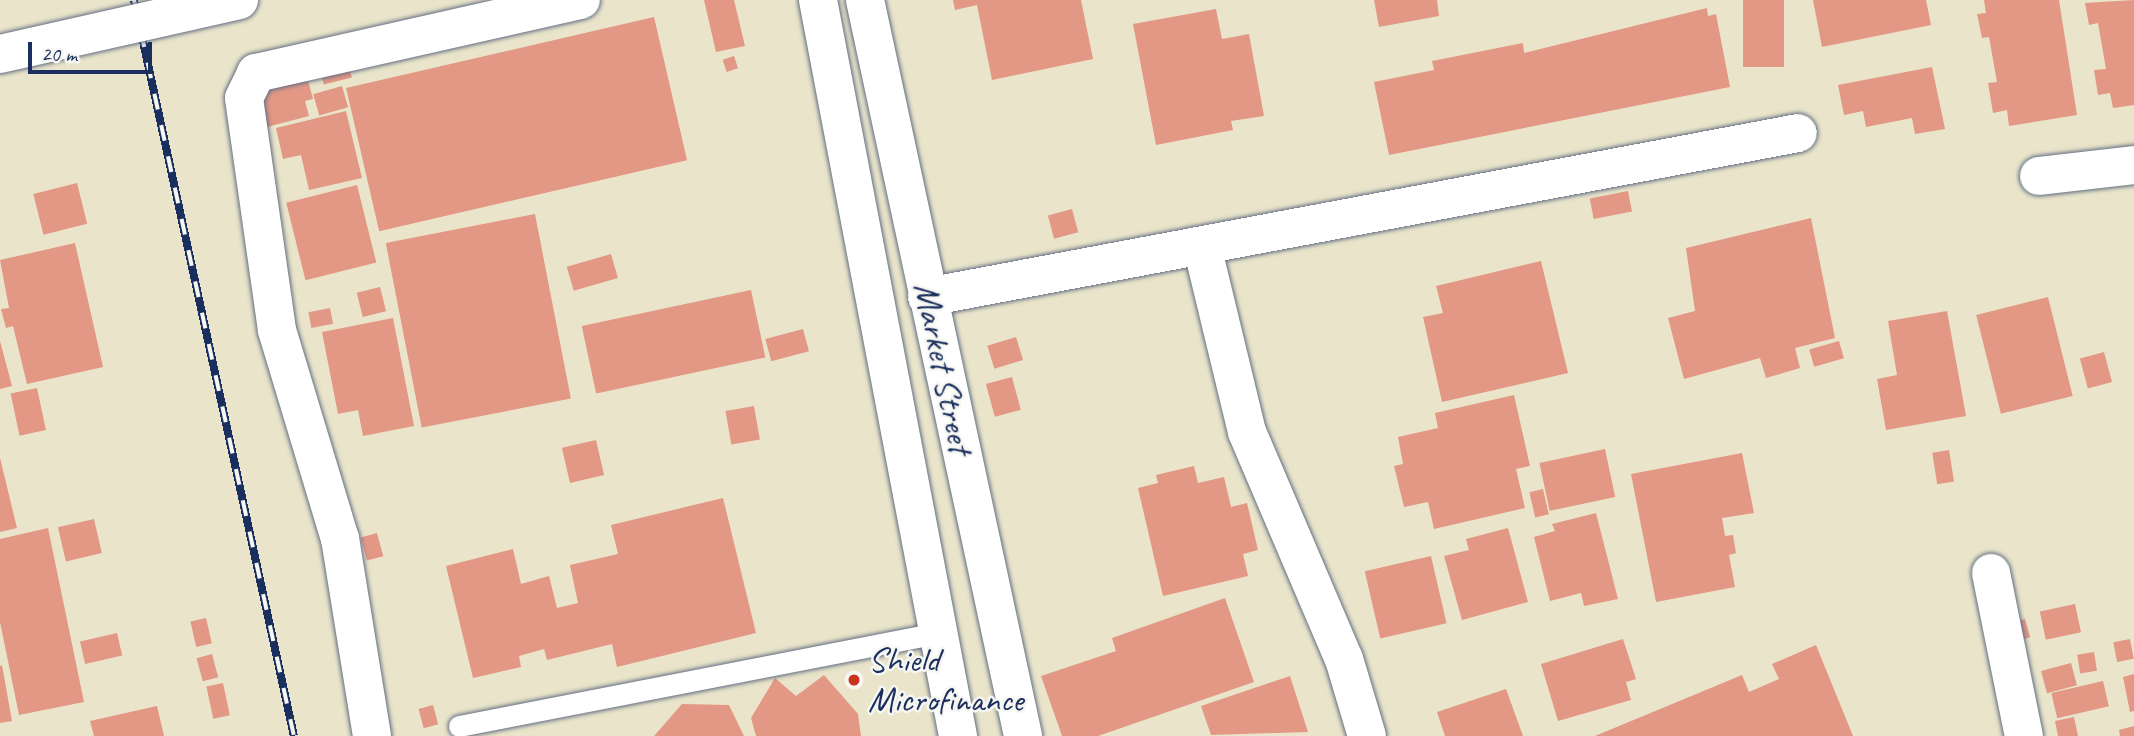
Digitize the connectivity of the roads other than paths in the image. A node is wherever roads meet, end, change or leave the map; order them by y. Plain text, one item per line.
1 (239, 0) edge
2 (581, 0) edge
3 (818, 0) edge
4 (865, 0) edge
5 (0, 54) edge
6 (1798, 134) dead end
7 (2134, 165) edge
8 (2039, 176) dead end
9 (1202, 246) junction
10 (927, 297) junction
11 (1991, 573) dead end
12 (938, 633) junction
13 (459, 726) dead end
14 (372, 736) edge
15 (958, 736) edge
16 (1023, 736) edge
17 (1367, 736) edge
18 (2024, 736) edge

1 - 5 street, bridge
2 - 14 street
3 - 12 street, Market Street
4 - 10 street, Market Street
6 - 9 street
7 - 8 street
9 - 10 street
9 - 17 street
10 - 16 street, Market Street
11 - 18 street
12 - 13 lane
12 - 15 street, Market Street

